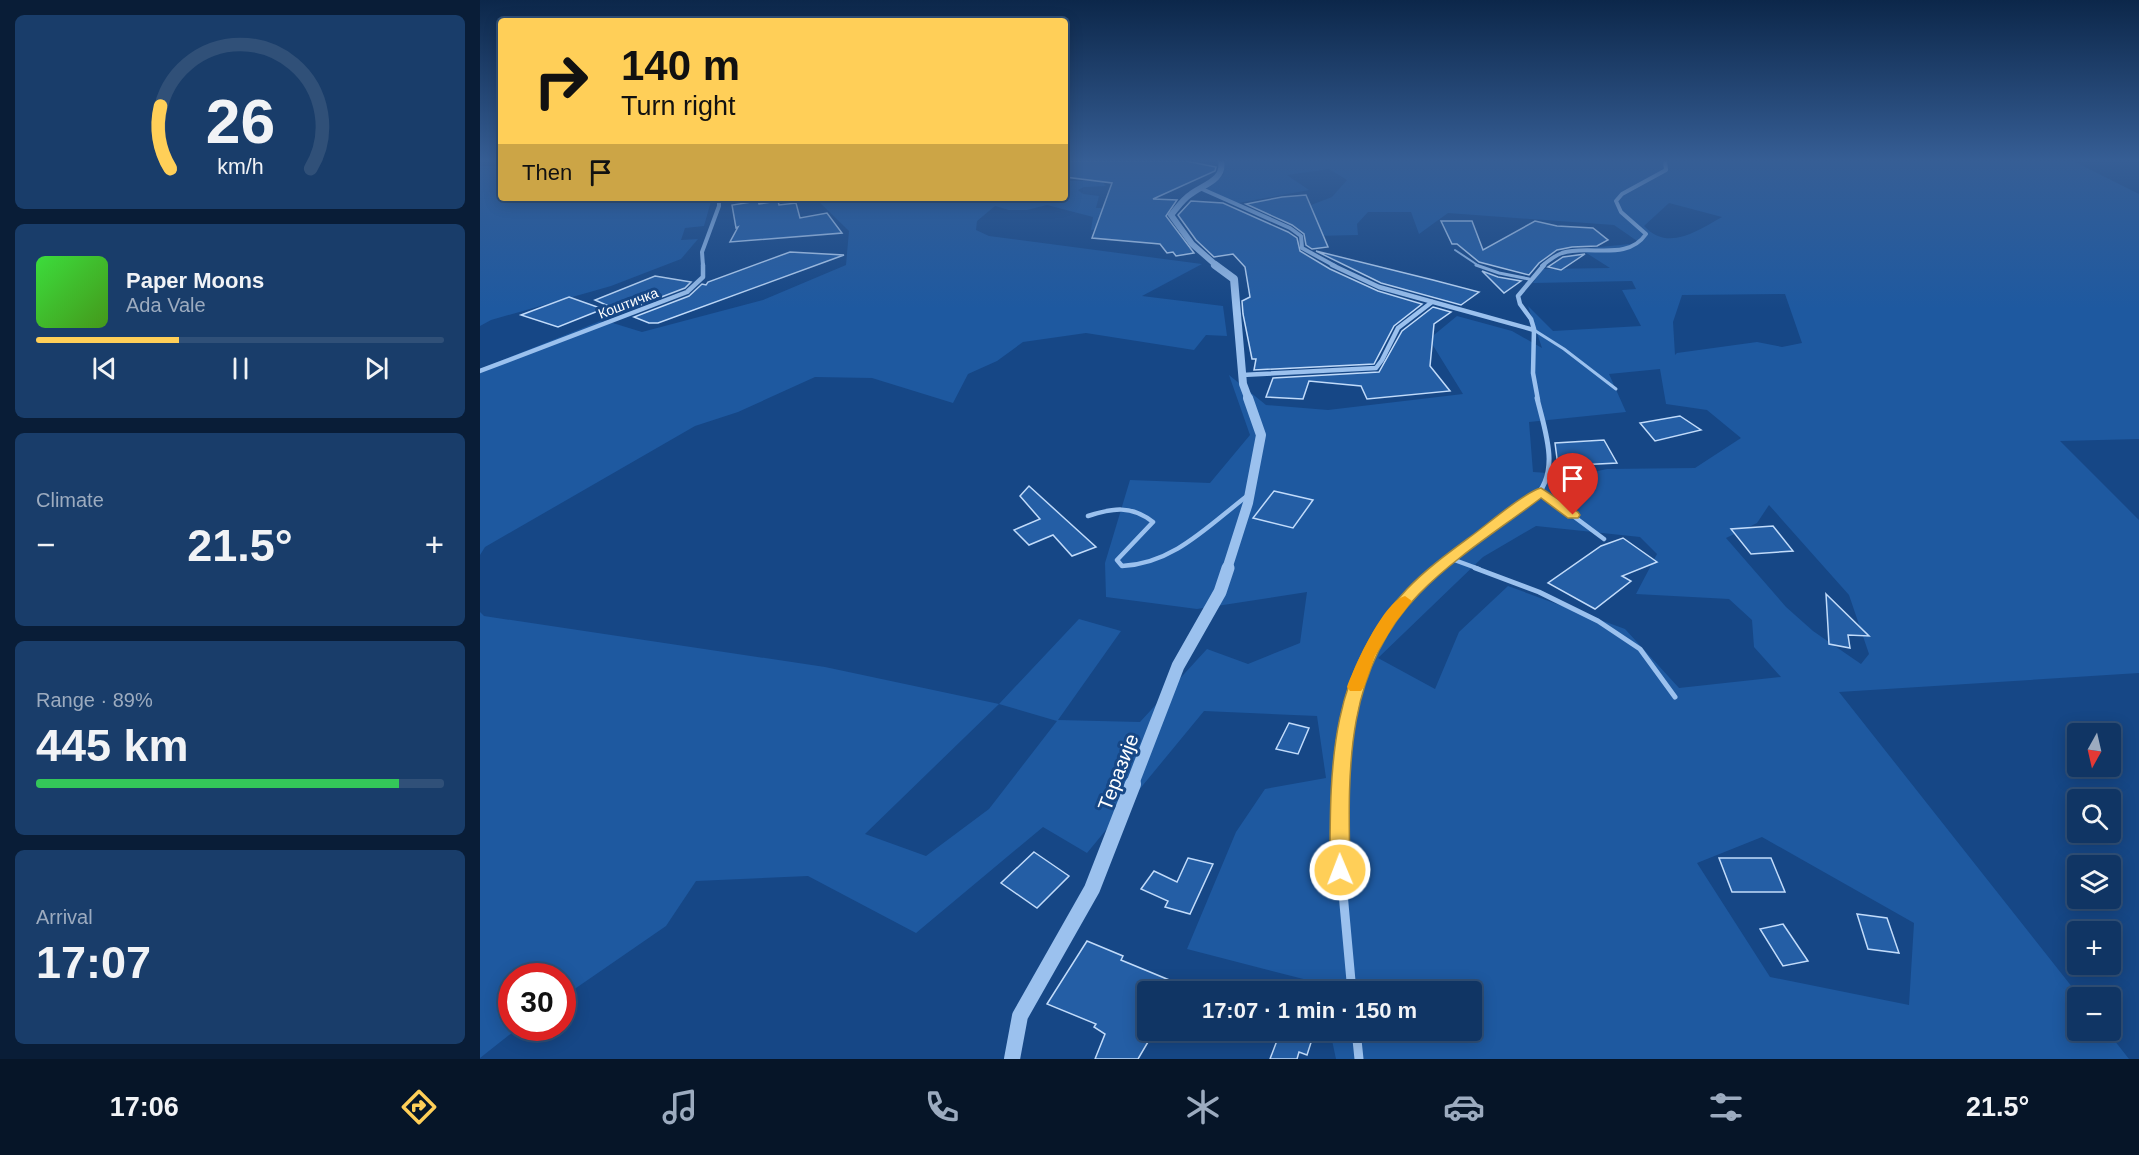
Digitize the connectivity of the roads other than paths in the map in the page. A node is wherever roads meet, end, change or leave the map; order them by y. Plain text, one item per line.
1 (717, 210) edge
2 (1175, 210) edge
3 (1250, 210) edge
4 (1620, 210) edge
5 (1455, 250) dead end
6 (1529, 279) junction
7 (1432, 302) junction
8 (1534, 330) junction
9 (480, 371) edge
10 (1242, 375) junction
11 (1617, 389) dead end
12 (1541, 492) junction
13 (1250, 494) junction
14 (1088, 516) dead end
15 (1604, 538) dead end
16 (1449, 558) junction
17 (1676, 697) dead end
18 (1351, 981) edge
19 (1357, 1041) edge
20 (1012, 1059) edge
21 (1359, 1059) edge

1 - 9 street, Коштичка
2 - 10 street, Теразије
3 - 7 street
4 - 6 street
5 - 6 lane
6 - 8 street
7 - 8 street
7 - 10 street
8 - 11 lane
8 - 12 street
10 - 13 street, Теразије
12 - 15 lane
12 - 16 street
13 - 14 lane
13 - 20 street, Теразије
16 - 17 lane
16 - 18 street
19 - 21 street

